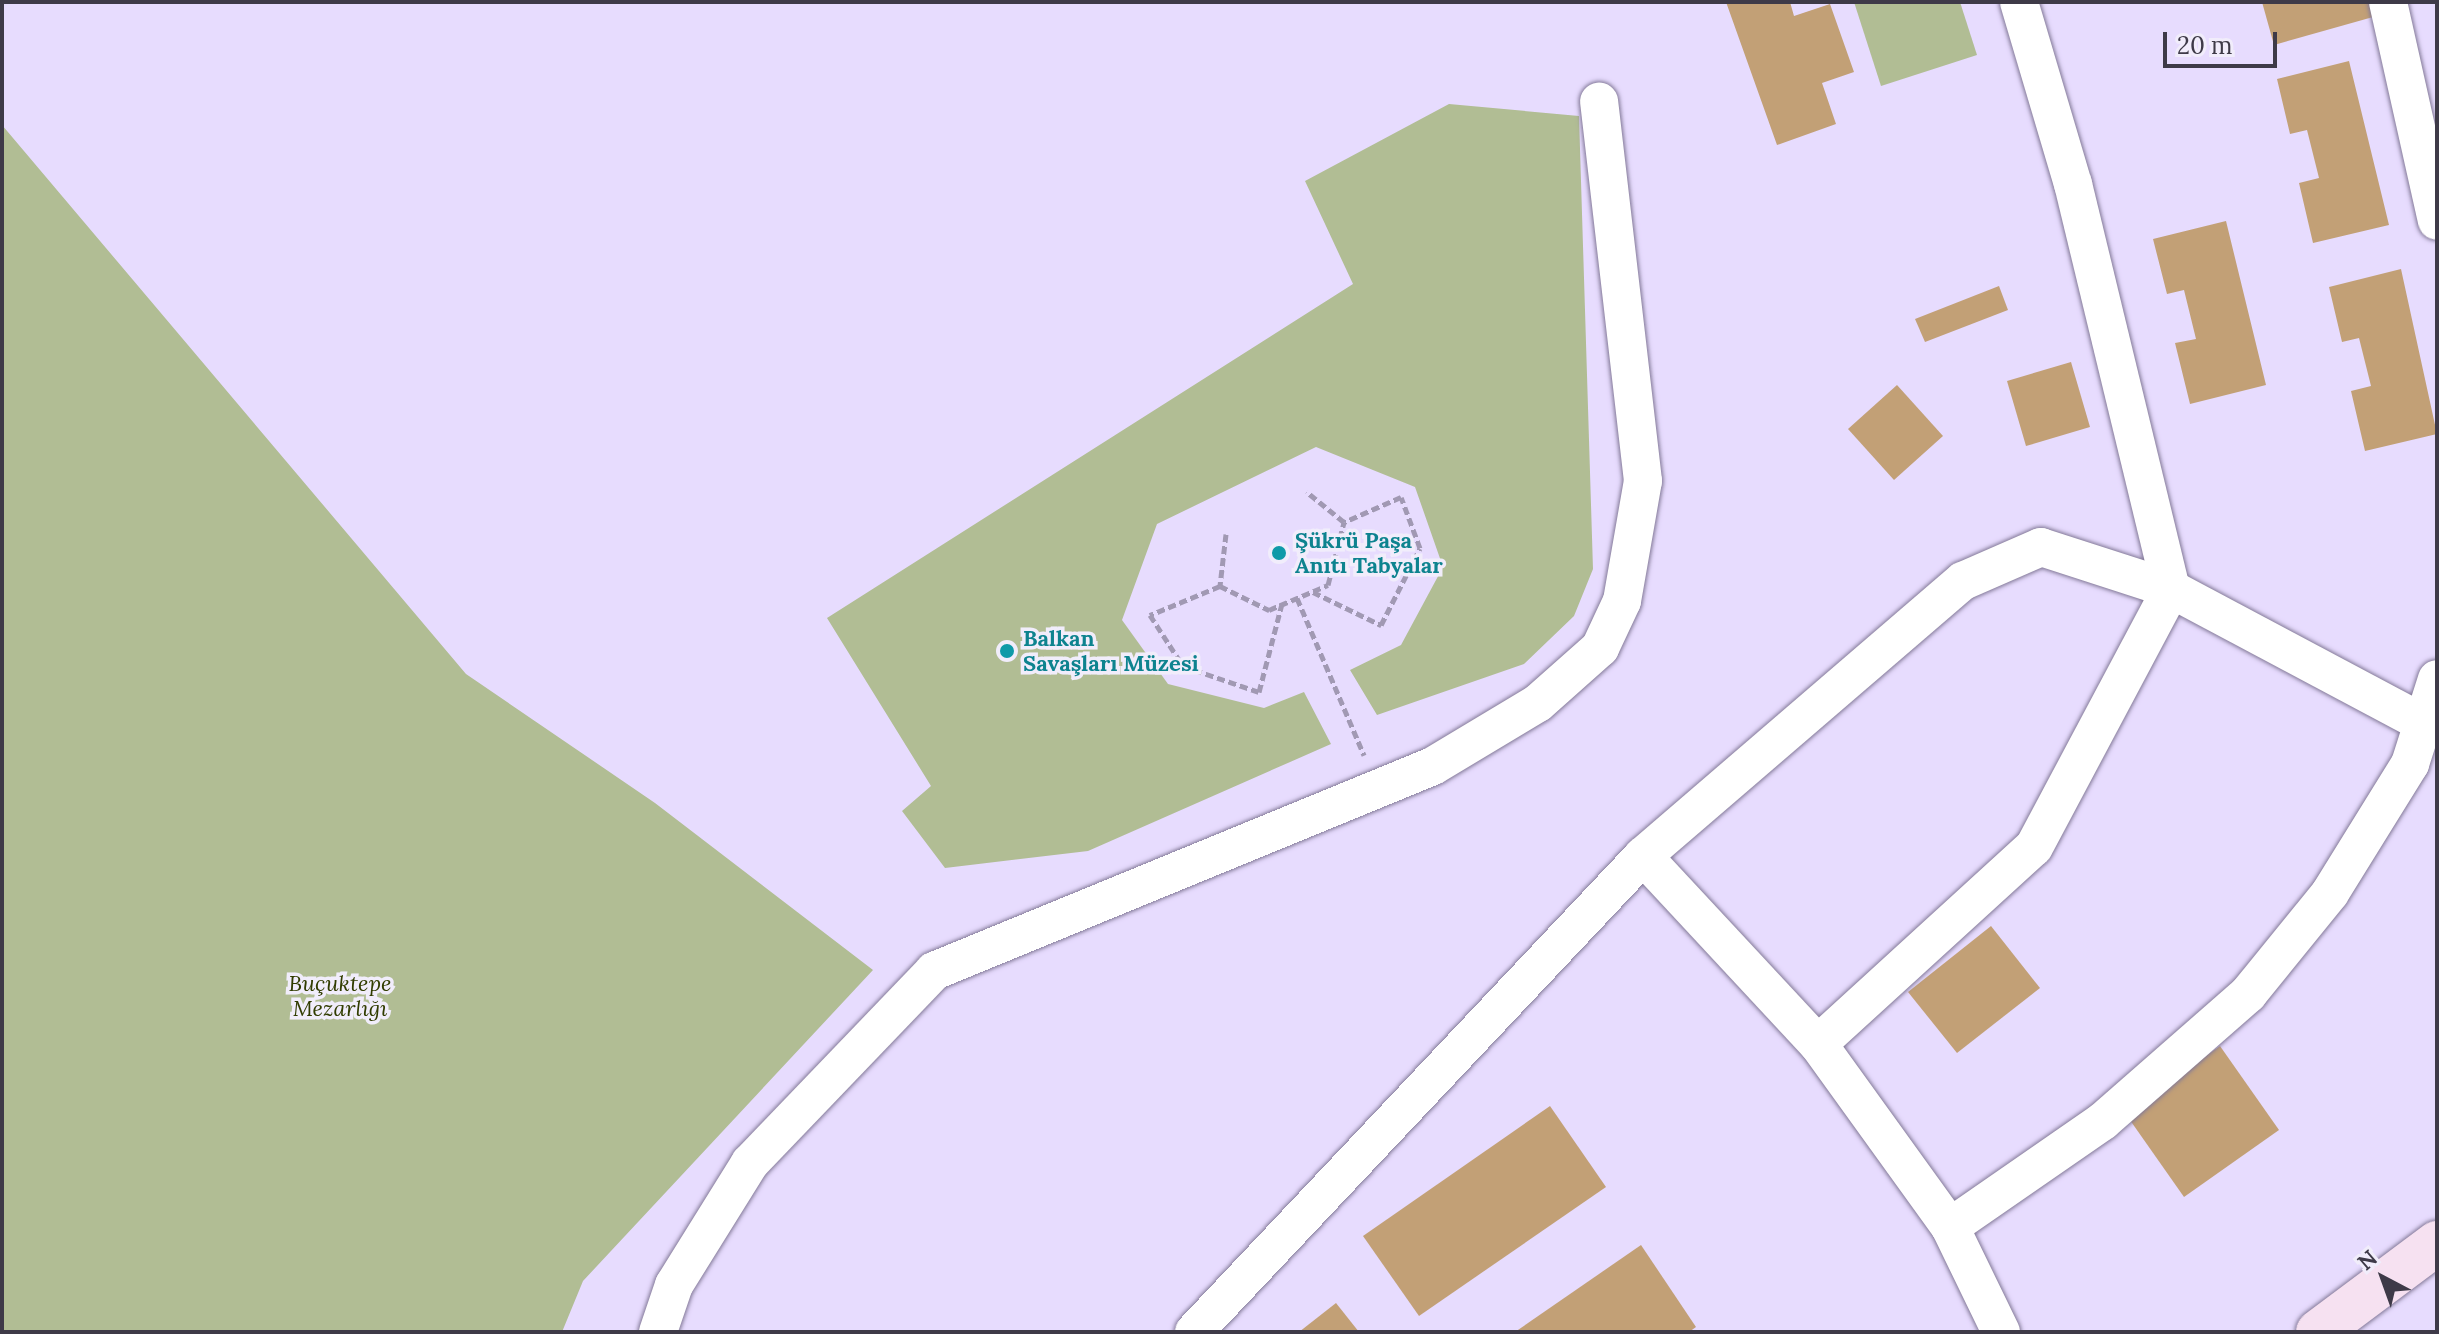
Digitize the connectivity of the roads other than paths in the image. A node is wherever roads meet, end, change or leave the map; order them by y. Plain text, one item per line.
1 (2019, 2) edge
2 (2388, 2) edge
3 (1599, 102) dead end
4 (2437, 221) edge
5 (2171, 589) junction
6 (2437, 679) edge
7 (2423, 723) junction
8 (1643, 856) junction
9 (1818, 1044) junction
10 (1950, 1227) junction
11 (2437, 1243) edge
12 (658, 1332) edge
13 (1194, 1332) edge
14 (2001, 1332) edge
15 (2318, 1332) edge

1 - 5 street
2 - 4 street
3 - 12 street
5 - 7 street
5 - 8 street
5 - 9 street
6 - 7 street
7 - 10 street
8 - 9 street
8 - 13 street
9 - 10 street
10 - 14 street
11 - 15 main road

